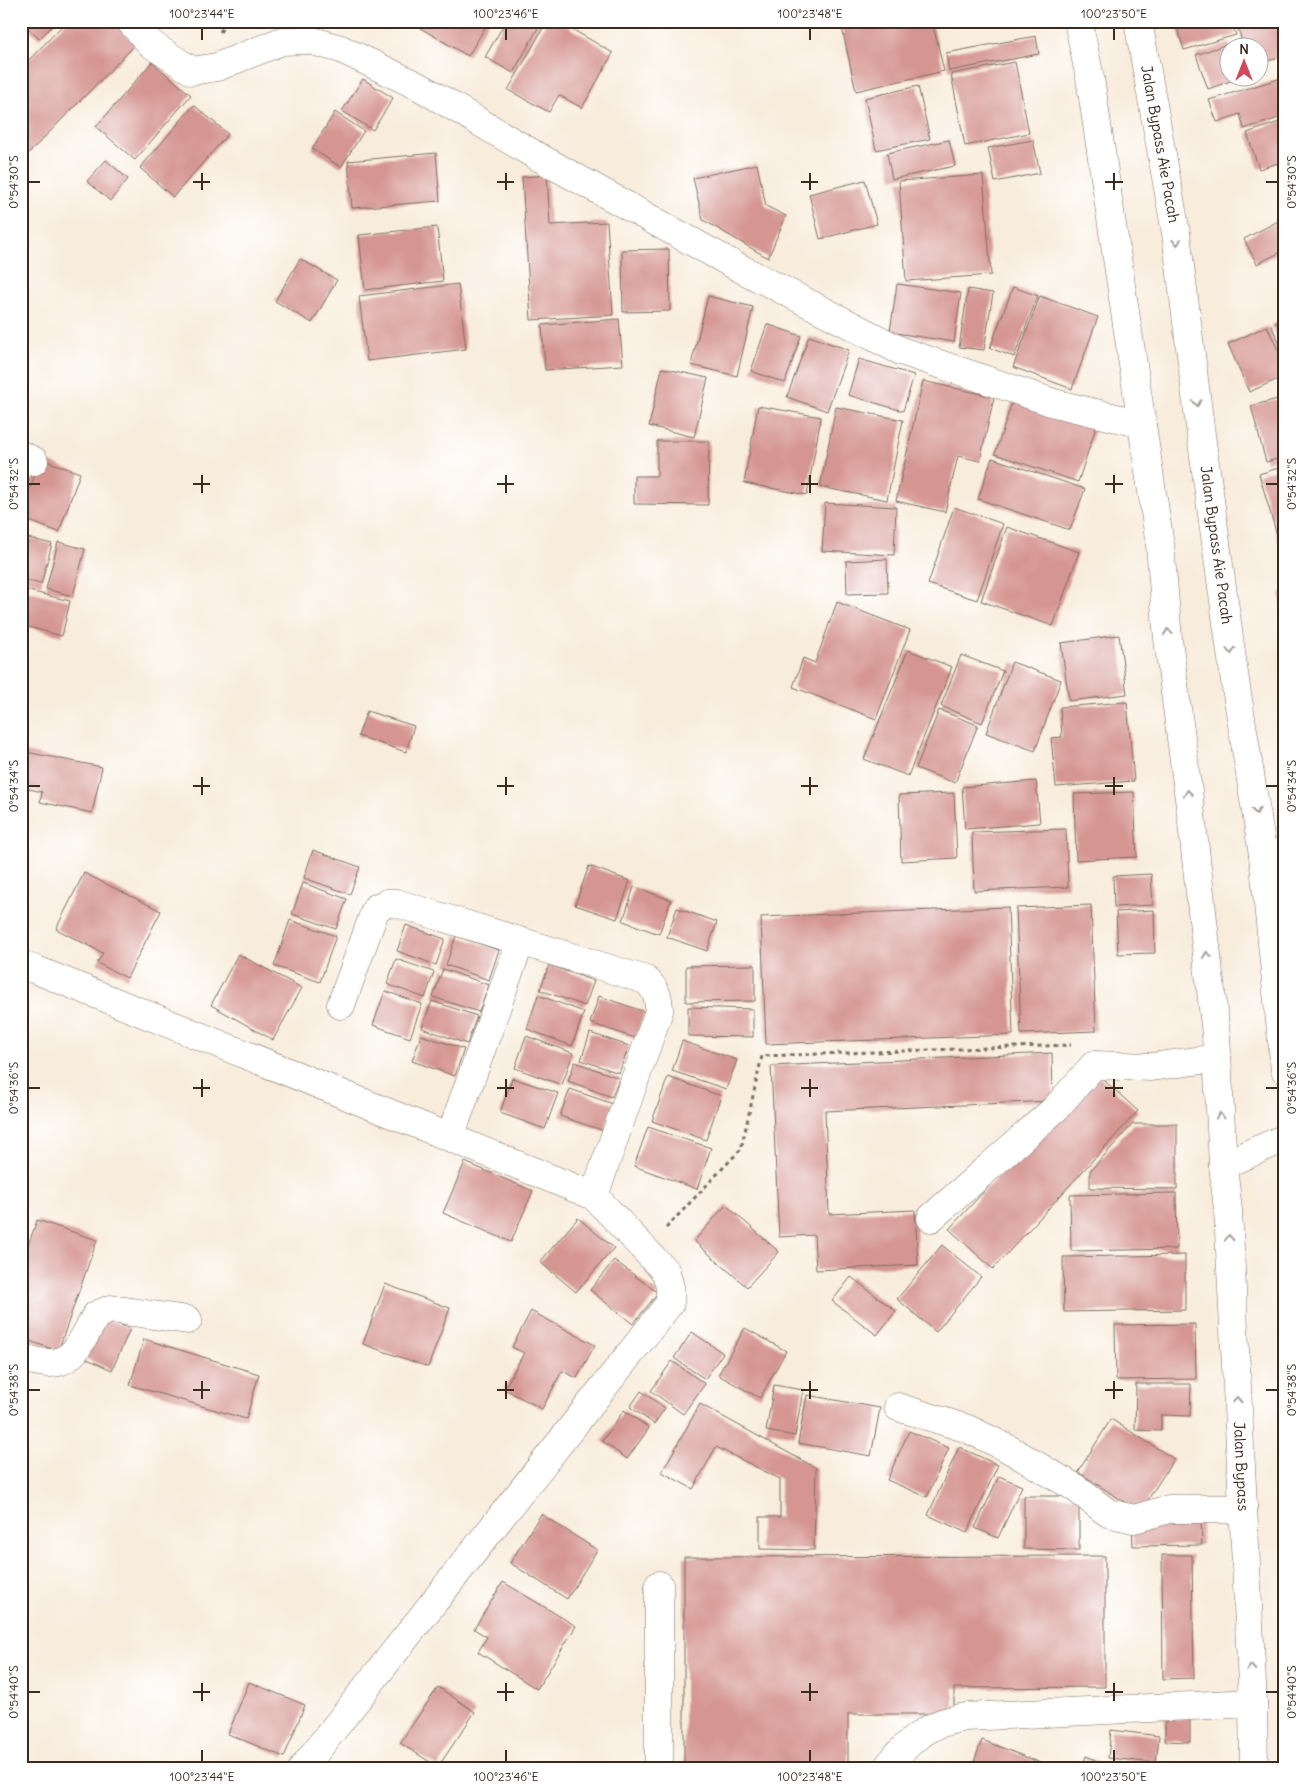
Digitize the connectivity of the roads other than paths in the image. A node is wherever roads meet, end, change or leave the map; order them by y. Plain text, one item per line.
1 (130, 21) edge
2 (1078, 21) edge
3 (1138, 21) edge
4 (1142, 424) junction
5 (1274, 854) edge
6 (520, 942) junction
7 (21, 965) edge
8 (341, 1005) dead end
9 (1217, 1058) junction
10 (1285, 1070) edge
11 (450, 1137) junction
12 (1285, 1138) edge
13 (1223, 1165) junction
14 (594, 1196) junction
15 (931, 1218) dead end
16 (188, 1320) dead end
17 (21, 1358) edge
18 (898, 1407) dead end
19 (1243, 1509) junction
20 (659, 1586) dead end
21 (1253, 1704) junction
22 (302, 1769) edge
23 (659, 1769) edge
24 (886, 1769) edge
25 (1254, 1769) edge

1 - 4 main road
2 - 4 main road, Jalan Bypass
3 -> 5 main road, Jalan Bypass Aie Pacah
9 -> 4 main road, Jalan Bypass
5 - 10 main road, Jalan Bypass Aie Pacah
6 - 8 main road
6 - 11 main road
6 - 14 main road
7 - 11 main road
13 -> 9 main road, Jalan Bypass
9 - 15 main road
11 - 14 main road
12 - 13 main road
19 -> 13 main road, Jalan Bypass
14 - 22 main road
16 - 17 main road
18 - 19 main road
21 -> 19 main road, Jalan Bypass
20 - 23 main road
21 - 24 main road
21 - 25 main road, Jalan Bypass

